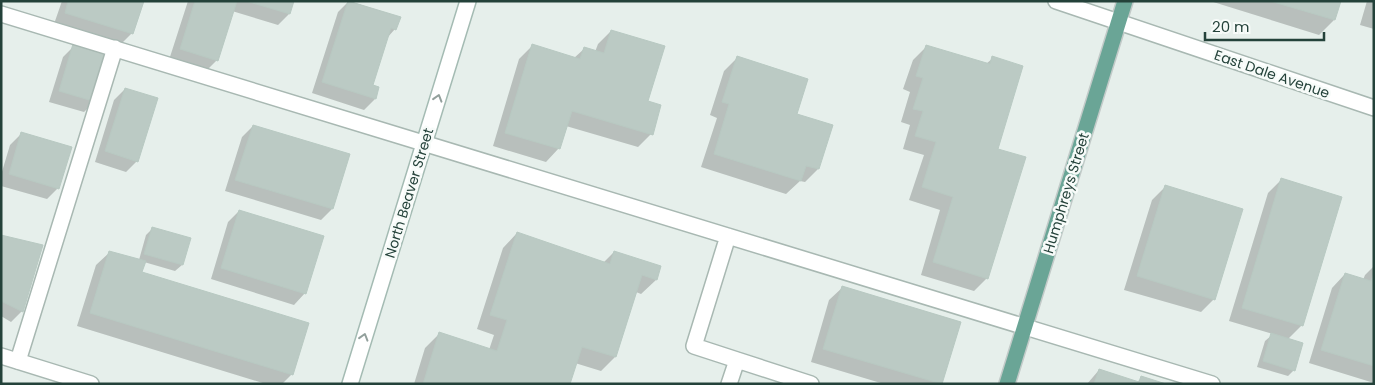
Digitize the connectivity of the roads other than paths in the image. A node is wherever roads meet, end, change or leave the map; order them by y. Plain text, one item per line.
1 (468, 1) edge
2 (1056, 1) edge
3 (1125, 1) edge
4 (1, 14) edge
5 (1119, 21) junction
6 (115, 48) junction
7 (1374, 108) edge
8 (424, 143) junction
9 (728, 236) junction
10 (1025, 326) junction
11 (1, 356) edge
12 (736, 360) junction
13 (18, 361) junction
14 (91, 384) edge
15 (350, 384) edge
16 (729, 384) edge
17 (811, 384) edge
18 (1007, 384) edge
19 (1212, 384) edge

8 -> 1 street, North Beaver Street
2 - 5 street, East Dale Avenue
3 - 5 main road, Humphreys Street
4 - 6 street
5 - 7 street, East Dale Avenue
5 - 10 main road, Humphreys Street
6 - 8 street
6 - 13 street
8 - 9 street
15 -> 8 street, North Beaver Street
9 - 10 street
9 - 12 street
10 - 18 main road, Humphreys Street
10 - 19 street
11 - 13 street
12 - 16 street
12 - 17 street
13 - 14 street

